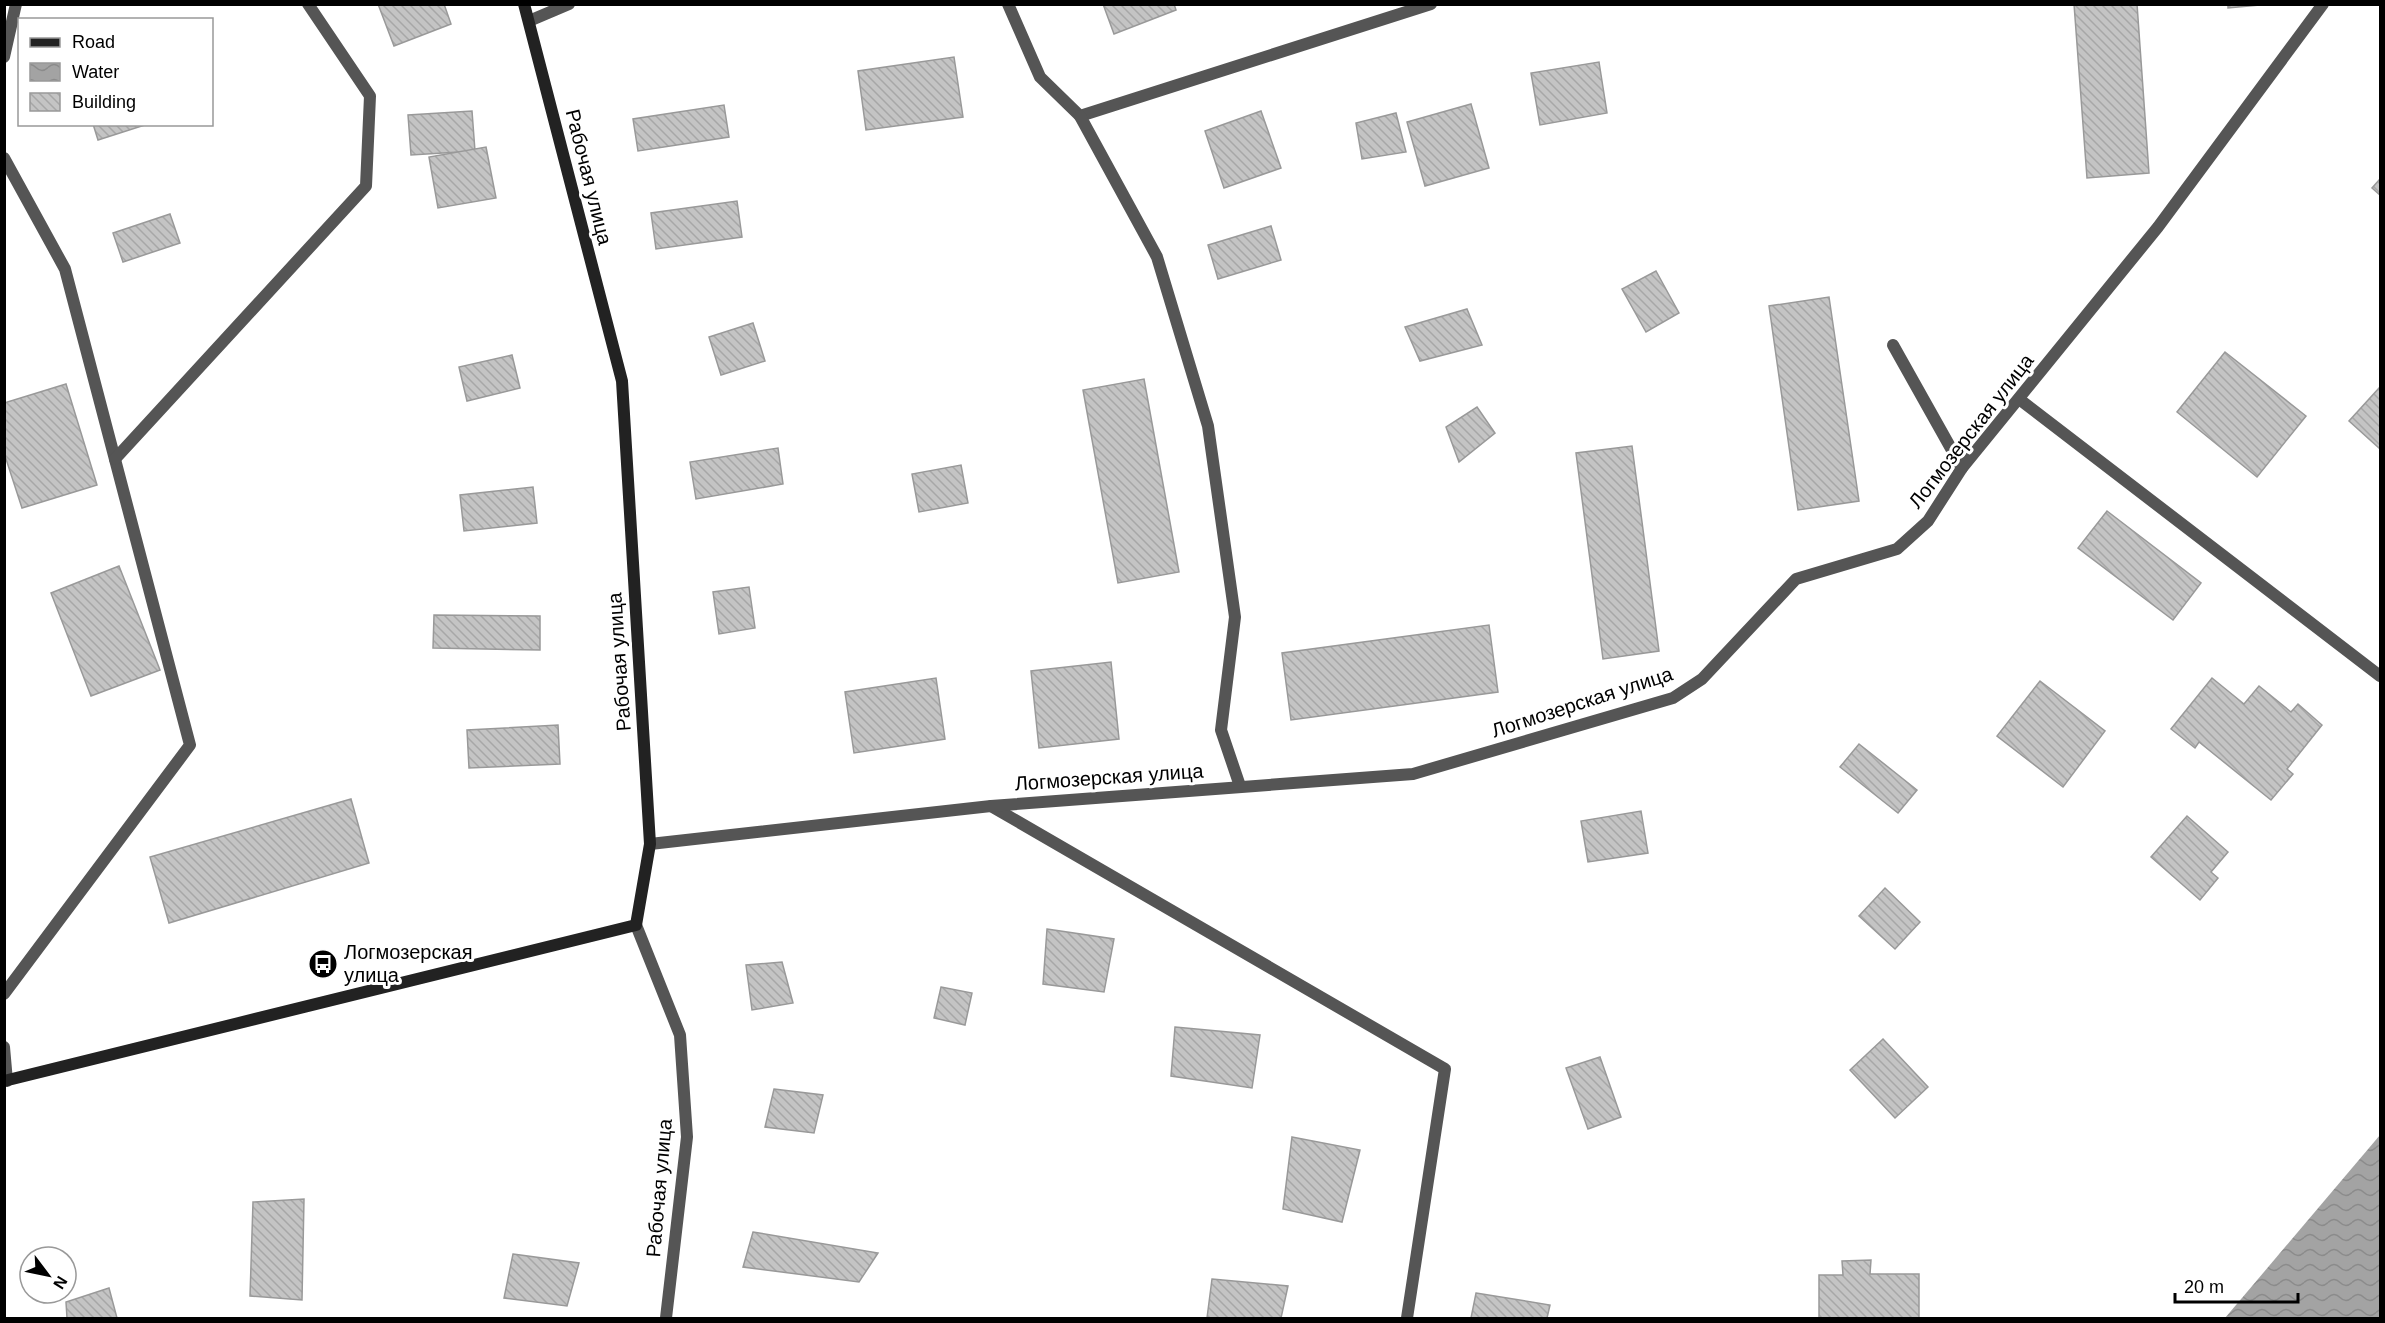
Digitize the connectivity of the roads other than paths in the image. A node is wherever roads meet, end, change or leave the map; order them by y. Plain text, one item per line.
1 (16, 4) edge
2 (308, 4) edge
3 (524, 4) edge
4 (569, 4) edge
5 (1008, 4) edge
6 (1431, 4) edge
7 (2323, 4) edge
8 (529, 21) junction
9 (4, 57) edge
10 (1080, 116) junction
11 (4, 158) edge
12 (1893, 345) dead end
13 (2019, 399) junction
14 (115, 459) junction
15 (1962, 468) junction
16 (2380, 676) edge
17 (1240, 786) junction
18 (991, 806) junction
19 (650, 844) junction
20 (636, 925) junction
21 (4, 994) edge
22 (4, 1047) edge
23 (6, 1081) edge
24 (666, 1318) edge
25 (1407, 1318) edge

1 - 9 street
2 - 14 street
3 - 8 street, Рабочая улица
4 - 8 street
5 - 10 street
6 - 10 street
7 - 13 street, Логмозерская улица
8 - 19 street, Рабочая улица
10 - 17 street
11 - 14 street
12 - 15 street
13 - 15 street, Логмозерская улица
13 - 16 street
14 - 21 street
15 - 17 street, Логмозерская улица
17 - 18 street, Логмозерская улица
18 - 19 street, Логмозерская улица
18 - 25 street
19 - 20 street, Рабочая улица
20 - 23 street
20 - 24 street, Рабочая улица
22 - 23 street

